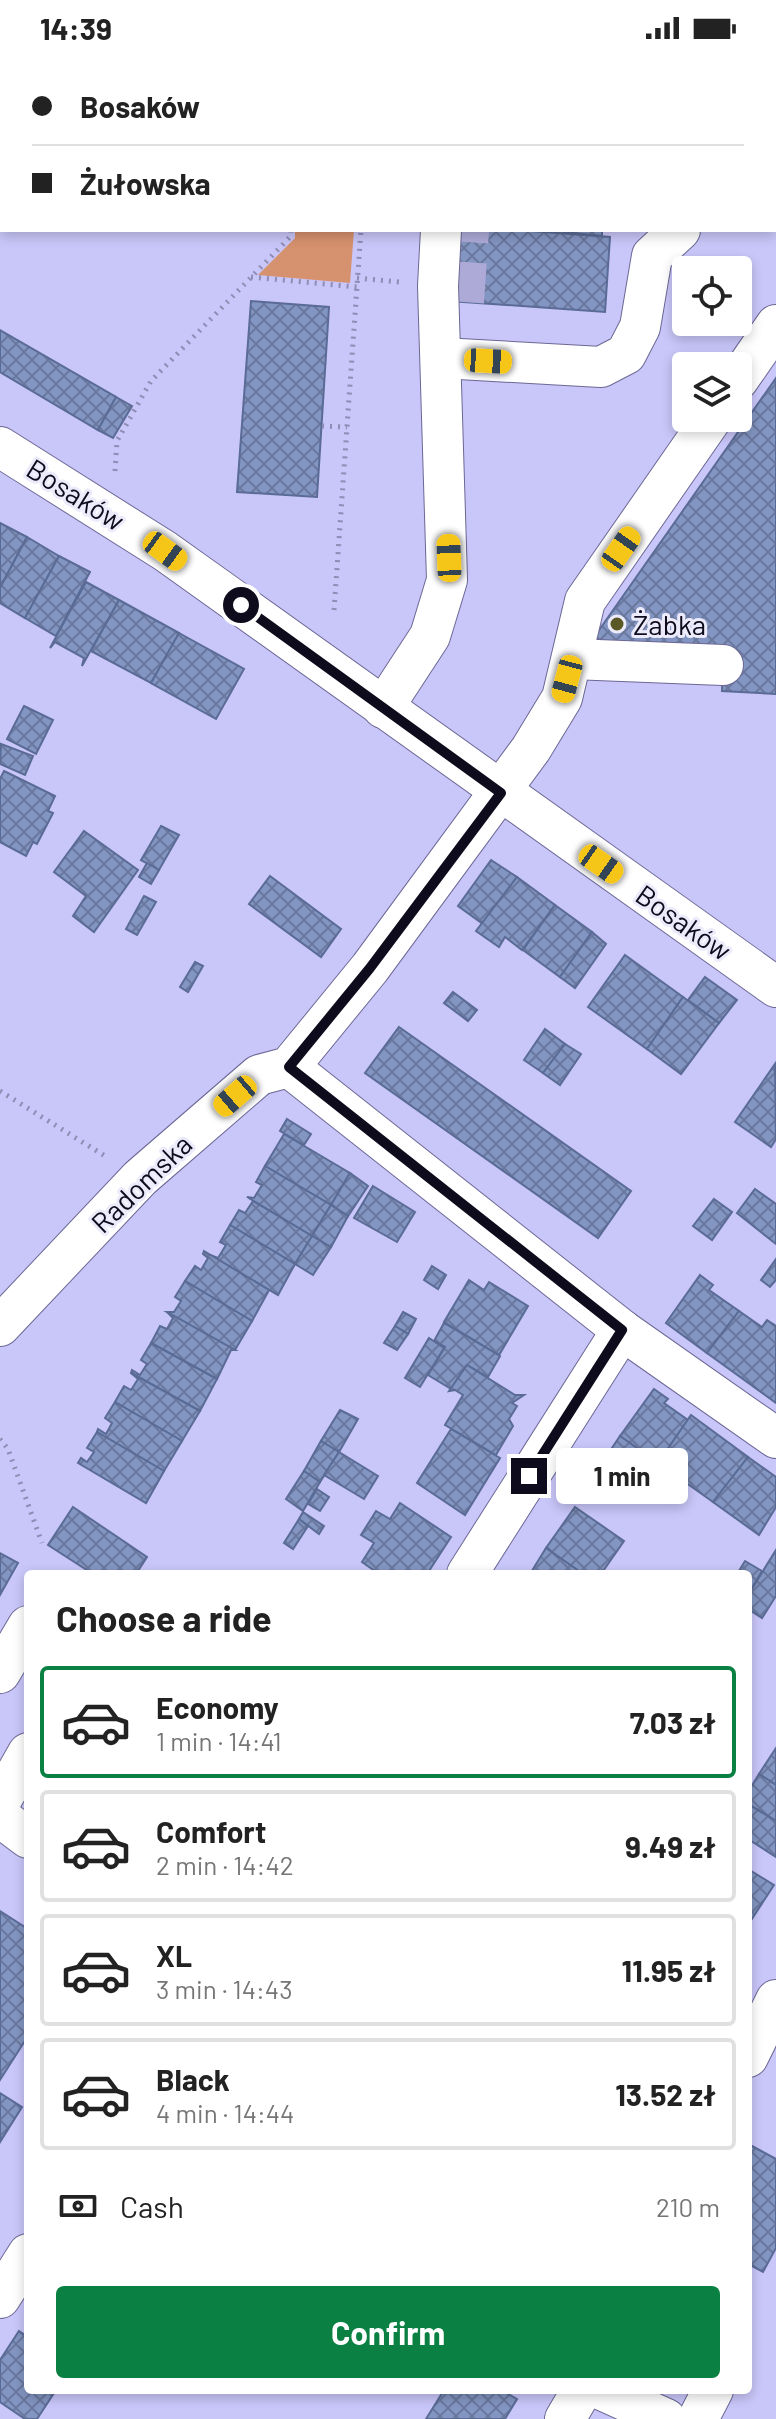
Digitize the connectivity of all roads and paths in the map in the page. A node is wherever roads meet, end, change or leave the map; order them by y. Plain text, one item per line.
1 (291, 232) edge
2 (361, 232) edge
3 (441, 232) edge
4 (678, 232) edge
5 (251, 277) junction
6 (357, 287) junction
7 (464, 302) tunnel mouth
8 (776, 325) edge
9 (451, 359) junction
10 (752, 360) edge
11 (322, 426) dead end
12 (347, 427) junction
13 (702, 432) edge
14 (0, 447) edge
15 (114, 483) dead end
16 (334, 610) dead end
17 (572, 659) junction
18 (723, 665) dead end
19 (383, 708) junction
20 (501, 793) junction
21 (776, 987) edge
22 (289, 1067) junction
23 (0, 1091) edge
24 (140, 1178) junction
25 (0, 1326) edge
26 (622, 1330) junction
27 (776, 1438) edge
28 (0, 1439) edge
29 (42, 1543) dead end
30 (470, 1570) edge
31 (24, 1633) edge
32 (0, 1673) edge
33 (24, 1760) edge
34 (0, 1802) edge
35 (0, 1817) edge
36 (24, 1835) edge
37 (776, 2000) edge
38 (752, 2049) edge
39 (24, 2260) edge
40 (0, 2298) edge
41 (580, 2394) edge
42 (611, 2394) edge
43 (711, 2394) edge
44 (565, 2419) edge
45 (666, 2419) edge
46 (698, 2419) edge

1 - 5 path
2 - 6 path
3 - 9 street
4 - 9 street
5 - 6 path
5 - 15 path
6 - 12 path
7 - 9 street
8 - 10 street
9 - 19 street
11 - 12 path
12 - 16 path
13 - 17 street
14 - 19 street, Bosaków
17 - 18 street
17 - 20 street
19 - 20 street, Bosaków
20 - 21 street, Bosaków
20 - 22 street
22 - 24 street, Radomska
22 - 26 street
23 - 24 path
24 - 25 street, Radomska
26 - 27 street
26 - 30 street
28 - 29 path
31 - 32 street
33 - 34 street
35 - 36 street
37 - 38 street
39 - 40 street
41 - 44 street
42 - 45 street
43 - 46 street

